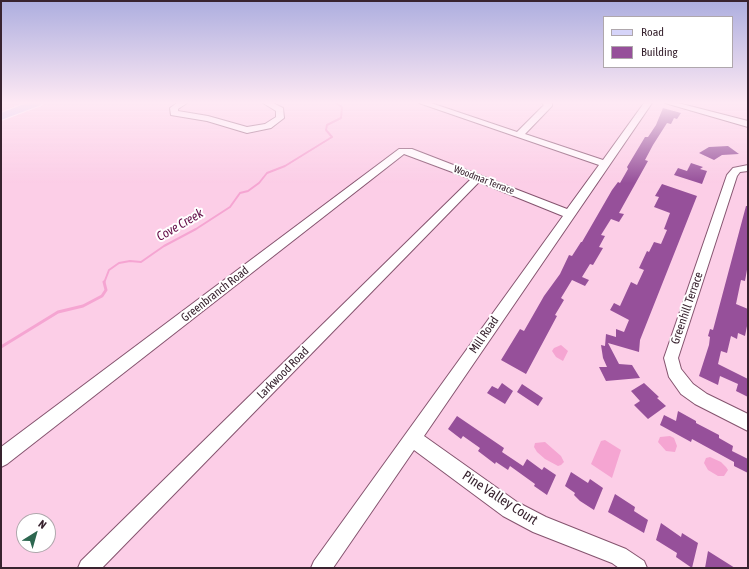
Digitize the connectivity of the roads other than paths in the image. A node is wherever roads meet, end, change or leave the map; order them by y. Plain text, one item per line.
1 (502, 130) edge
2 (523, 130) edge
3 (629, 130) edge
4 (518, 135) junction
5 (399, 152) joint
6 (605, 164) junction
7 (748, 168) edge
8 (478, 178) junction
9 (569, 214) junction
10 (748, 423) edge
11 (412, 438) junction
12 (1, 458) edge
13 (88, 568) edge
14 (321, 568) edge
15 (637, 568) edge

1 - 4 street
2 - 4 street
3 - 6 street, Mill Road
4 - 6 street
5 - 8 street, Woodmar Terrace
5 - 12 street, Greenbranch Road
6 - 9 street, Mill Road
7 - 10 street, Greenhill Terrace
8 - 9 street, Woodmar Terrace
8 - 13 street, Larkwood Road
9 - 11 street, Mill Road
11 - 14 street, Mill Road
11 - 15 street, Pine Valley Court

